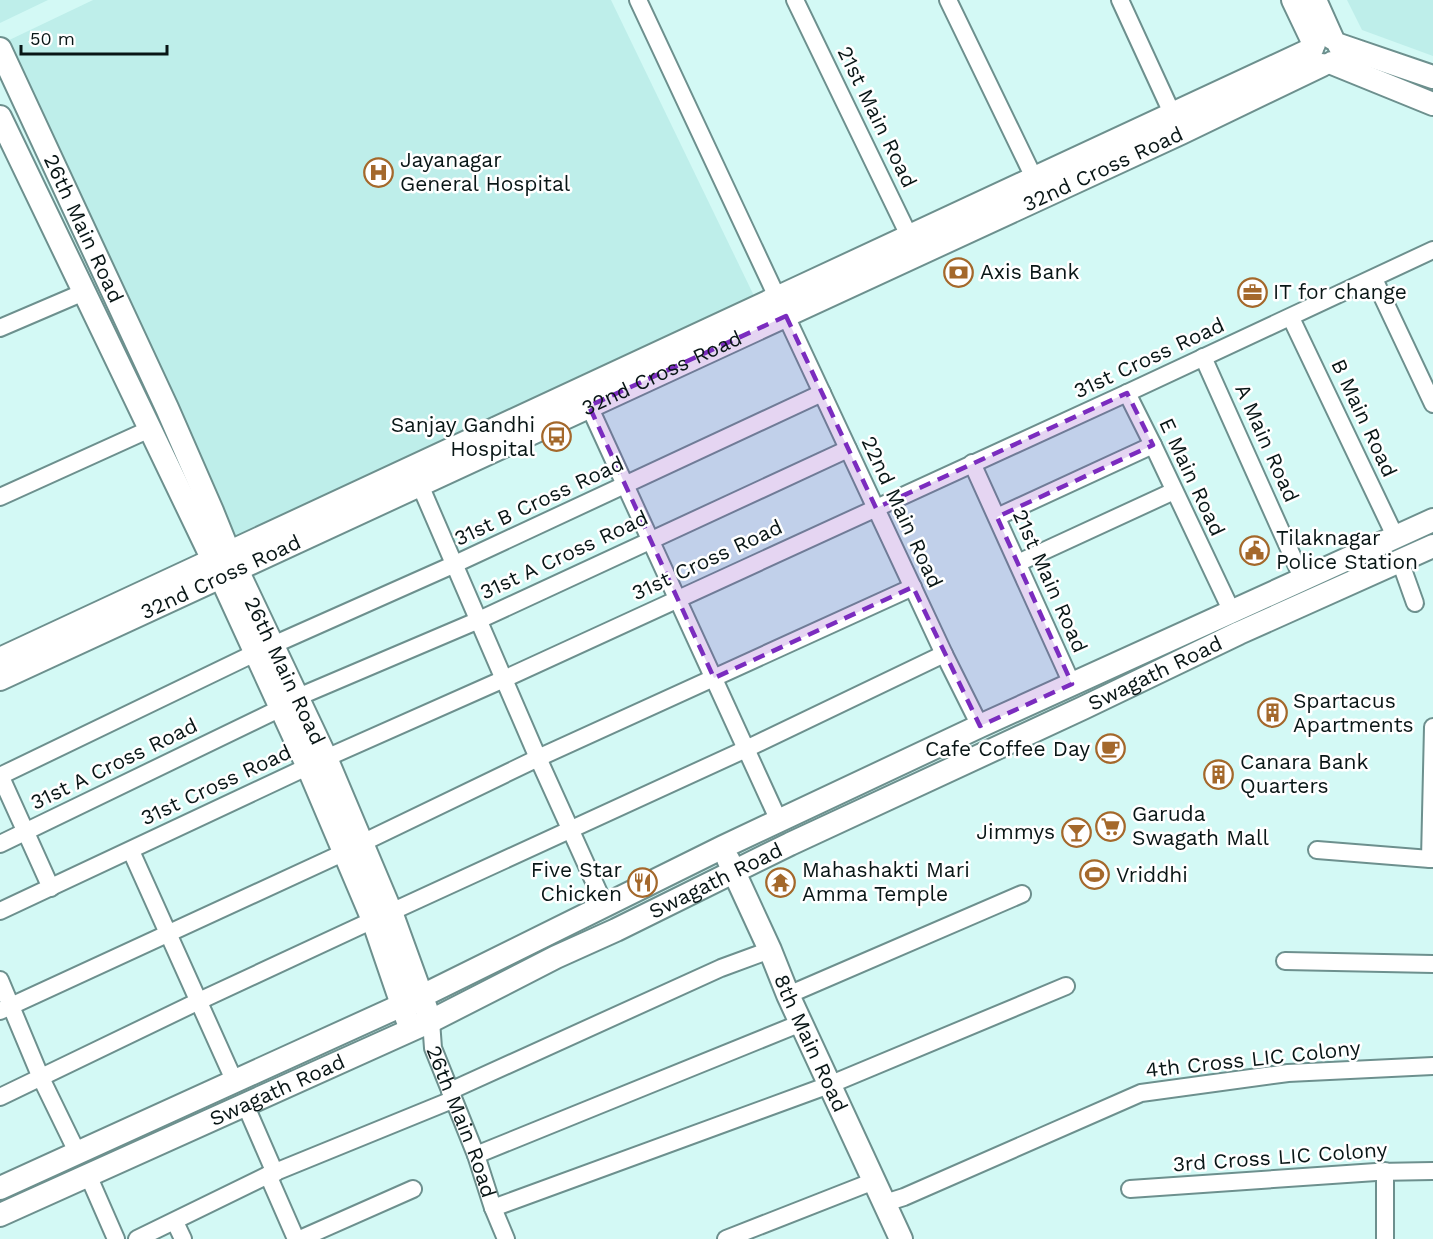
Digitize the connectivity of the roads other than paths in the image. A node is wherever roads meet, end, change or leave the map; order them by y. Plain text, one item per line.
1 (638, 0) edge
2 (795, 0) edge
3 (948, 0) edge
4 (1120, 0) edge
5 (1293, 0) edge
6 (1315, 0) edge
7 (0, 49) edge
8 (1325, 51) junction
9 (1433, 77) edge
10 (1433, 104) edge
11 (0, 117) edge
12 (1177, 124) junction
13 (1039, 187) junction
14 (914, 245) junction
15 (1433, 250) edge
16 (1374, 279) junction
17 (84, 292) junction
18 (781, 306) junction
19 (1291, 318) junction
20 (0, 328) edge
21 (1203, 357) junction
22 (822, 393) junction
23 (1127, 393) junction
24 (1433, 404) edge
25 (589, 406) junction
26 (150, 429) junction
27 (1153, 445) junction
28 (848, 449) junction
29 (972, 463) junction
30 (420, 485) junction
31 (625, 485) junction
32 (1174, 490) junction
33 (0, 497) edge
34 (876, 507) junction
35 (997, 517) junction
36 (1433, 520) edge
37 (1396, 538) junction
38 (650, 540) junction
39 (1433, 546) edge
40 (1400, 561) junction
41 (1018, 563) junction
42 (455, 564) junction
43 (225, 565) junction
44 (1303, 580) junction
45 (913, 586) junction
46 (677, 599) junction
47 (1415, 603) dead end
48 (1232, 612) junction
49 (479, 620) junction
50 (264, 649) junction
51 (944, 654) junction
52 (0, 659) edge
53 (714, 678) junction
54 (0, 679) edge
55 (504, 679) junction
56 (1072, 684) junction
57 (289, 703) junction
58 (980, 726) junction
59 (1433, 727) edge
60 (746, 749) junction
61 (538, 758) junction
62 (317, 762) junction
63 (0, 776) edge
64 (779, 820) junction
65 (571, 829) junction
66 (26, 832) junction
67 (0, 844) edge
68 (354, 847) junction
69 (723, 847) junction
70 (1317, 850) dead end
71 (131, 851) junction
72 (1431, 859) edge
73 (734, 871) junction
74 (51, 888) junction
75 (1022, 894) dead end
76 (605, 906) junction
77 (0, 911) edge
78 (382, 916) junction
79 (168, 933) junction
80 (770, 950) junction
81 (1285, 961) dead end
82 (1433, 964) edge
83 (0, 980) edge
84 (1066, 986) dead end
85 (788, 995) junction
86 (199, 1001) junction
87 (412, 1001) junction
88 (6, 1008) edge
89 (801, 1023) junction
90 (421, 1025) junction
91 (1433, 1066) edge
92 (41, 1078) junction
93 (234, 1080) junction
94 (829, 1084) junction
95 (451, 1095) junction
96 (0, 1097) edge
97 (244, 1104) junction
98 (77, 1152) junction
99 (476, 1155) junction
100 (1433, 1171) edge
101 (1385, 1172) junction
102 (272, 1174) junction
103 (88, 1175) junction
104 (874, 1181) junction
105 (0, 1188) edge
106 (412, 1189) dead end
107 (1130, 1189) dead end
108 (885, 1203) junction
109 (493, 1208) junction
110 (0, 1215) edge
111 (175, 1222) junction
112 (116, 1239) edge
113 (137, 1239) edge
114 (183, 1239) edge
115 (298, 1239) edge
116 (506, 1239) edge
117 (726, 1239) edge
118 (901, 1239) edge
119 (1385, 1239) edge

1 - 18 street, 22nd Main Road
2 - 14 street, 21st Main Road
3 - 13 street
4 - 12 street
5 - 8 street
6 - 8 street
7 - 43 street, 26th Main Road
8 - 9 street
8 - 10 street
8 - 12 street, 32nd Cross Road
11 - 17 street, 26th Main Road
12 - 13 street, 32nd Cross Road
13 - 14 street, 32nd Cross Road
14 - 18 street, 32nd Cross Road
15 - 16 street, 31st Cross Road
16 - 19 street, 31st Cross Road
16 - 24 street
17 - 20 street
17 - 26 street, 26th Main Road
18 - 22 street, 22nd Main Road
18 - 25 street, 32nd Cross Road
18 - 43 street, 32nd Cross Road
19 - 21 street, 31st Cross Road
19 - 37 street, B Main Road
21 - 23 street, 31st Cross Road
21 - 44 street, A Main Road
22 - 28 street, 22nd Main Road
22 - 31 street, 31st B Cross Road
23 - 27 street, E Main Road
23 - 29 street, 31st Cross Road
25 - 30 street, 32nd Cross Road
25 - 31 street
26 - 33 street
26 - 43 street, 26th Main Road
27 - 32 street, E Main Road
27 - 35 street
28 - 34 street, 22nd Main Road
28 - 38 street, 31st A Cross Road
29 - 34 street, 31st Cross Road
29 - 35 street, 21st Main Road
30 - 42 street
30 - 43 street, 32nd Cross Road
31 - 38 street
31 - 42 street, 31st B Cross Road
32 - 41 street
32 - 48 street, E Main Road
34 - 45 street, 22nd Main Road
34 - 46 street, 31st Cross Road
35 - 41 street, 21st Main Road
36 - 37 street, Swagath Road
37 - 44 street, Swagath Road
38 - 46 street
38 - 49 street, 31st A Cross Road
39 - 40 street, Swagath Road
40 - 47 street
40 - 73 street, Swagath Road
41 - 56 street, 21st Main Road
42 - 49 street
42 - 50 street, 31st B Cross Road
43 - 50 street, 26th Main Road
43 - 52 street, 32nd Cross Road
43 - 54 street, 32nd Cross Road
44 - 48 street, Swagath Road
45 - 51 street, 22nd Main Road
45 - 53 street
46 - 53 street
46 - 55 street, 31st Cross Road
48 - 56 street, Swagath Road
49 - 55 street
49 - 57 street, 31st A Cross Road
50 - 57 street, 26th Main Road
50 - 63 street, 31st B Cross Road
51 - 58 street, 22nd Main Road
51 - 60 street
53 - 60 street
53 - 61 street
55 - 61 street
55 - 62 street, 31st Cross Road
56 - 58 street, Swagath Road
57 - 62 street, 26th Main Road
57 - 66 street, 31st A Cross Road
58 - 64 street, Swagath Road
59 - 72 street
60 - 64 street
60 - 65 street
61 - 65 street
61 - 68 street
62 - 68 street, 26th Main Road
62 - 71 street, 31st Cross Road
63 - 66 street
64 - 69 street, Swagath Road
65 - 76 street
65 - 78 street
66 - 67 street, 31st A Cross Road
66 - 74 street
68 - 78 street, 26th Main Road
68 - 79 street
69 - 73 street, 8th Main Road
69 - 76 street, Swagath Road
70 - 72 street
71 - 74 street, 31st Cross Road
71 - 79 street
73 - 80 street, 8th Main Road
73 - 90 street, Swagath Road
74 - 77 street, 31st Cross Road
75 - 85 street
76 - 87 street, Swagath Road
78 - 86 street
78 - 87 street, 26th Main Road
79 - 86 street
79 - 88 street
80 - 85 street, 8th Main Road
80 - 95 street
81 - 82 street
83 - 88 street
84 - 94 street
85 - 89 street, 8th Main Road
86 - 92 street
86 - 93 street
87 - 90 street, 26th Main Road
87 - 93 street, Swagath Road
88 - 92 street
89 - 94 street, 8th Main Road
89 - 99 street
90 - 95 street, 26th Main Road
90 - 97 street, Swagath Road
91 - 108 street, 4th Cross LIC Colony
92 - 96 street
92 - 98 street
93 - 98 street, Swagath Road
94 - 104 street, 8th Main Road
94 - 109 street
95 - 99 street, 26th Main Road
95 - 102 street
97 - 102 street
97 - 103 street, Swagath Road
98 - 105 street, Swagath Road
99 - 109 street, 26th Main Road
100 - 101 street, 3rd Cross LIC Colony
101 - 107 street, 3rd Cross LIC Colony
101 - 119 street
102 - 111 street
102 - 115 street
103 - 110 street, Swagath Road
103 - 112 street
104 - 108 street, 8th Main Road
104 - 117 street
106 - 115 street
108 - 118 street, 8th Main Road
109 - 116 street, 26th Main Road
111 - 113 street
111 - 114 street

